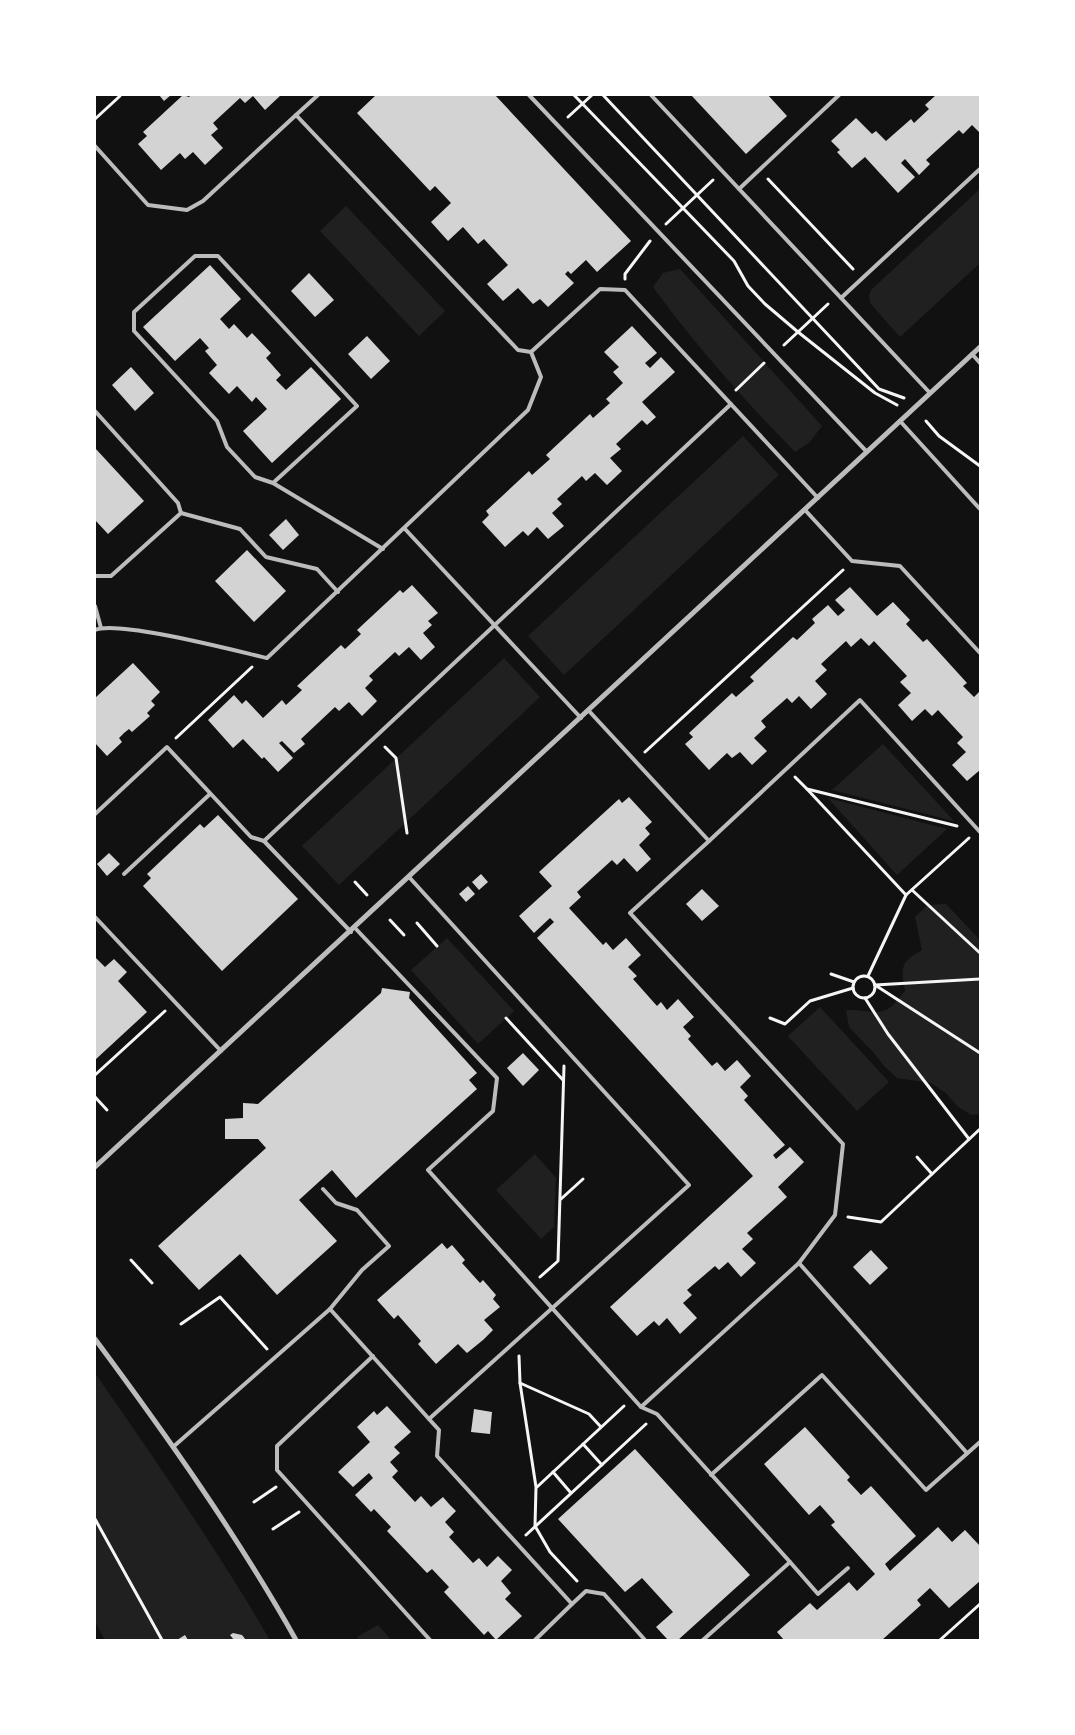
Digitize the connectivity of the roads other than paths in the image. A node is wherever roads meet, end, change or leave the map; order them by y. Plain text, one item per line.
1 (318, 95) edge
2 (529, 95) edge
3 (651, 95) edge
4 (839, 95) edge
5 (296, 115) junction
6 (95, 146) edge
7 (980, 170) edge
8 (739, 189) junction
9 (841, 298) junction
10 (980, 347) edge
11 (531, 352) junction
12 (972, 354) junction
13 (980, 363) edge
14 (930, 393) junction
15 (731, 404) junction
16 (95, 411) edge
17 (900, 421) junction
18 (867, 452) junction
19 (273, 483) junction
20 (818, 498) junction
21 (980, 509) edge
22 (805, 510) junction
23 (181, 513) junction
24 (405, 528) junction
25 (383, 549) junction
26 (95, 576) edge
27 (338, 592) junction
28 (95, 606) edge
29 (495, 625) junction
30 (101, 628) junction
31 (95, 630) edge
32 (980, 653) edge
33 (589, 711) junction
34 (581, 718) junction
35 (210, 794) junction
36 (95, 814) edge
37 (978, 831) edge
38 (709, 841) junction
39 (264, 842) junction
40 (124, 874) dead end
41 (409, 877) junction
42 (95, 917) edge
43 (353, 930) junction
44 (221, 1051) junction
45 (95, 1167) edge
46 (323, 1189) dead end
47 (799, 1264) junction
48 (330, 1308) junction
49 (553, 1309) junction
50 (95, 1339) edge
51 (373, 1356) junction
52 (641, 1408) junction
53 (429, 1419) junction
54 (980, 1442) edge
55 (173, 1447) junction
56 (967, 1453) junction
57 (711, 1474) junction
58 (790, 1562) junction
59 (848, 1568) dead end
60 (572, 1604) junction
61 (296, 1640) edge
62 (430, 1640) edge
63 (535, 1640) edge
64 (645, 1640) edge
65 (703, 1640) edge

1 - 5 lane
2 - 18 lane
3 - 8 lane
4 - 8 lane
5 - 6 lane
5 - 11 lane
7 - 9 lane
8 - 9 lane
9 - 14 lane
10 - 12 street
11 - 15 lane
11 - 24 lane
12 - 13 lane
12 - 14 street
14 - 17 street
15 - 20 lane
15 - 29 lane
16 - 23 lane
17 - 18 street
17 - 21 lane
18 - 20 street
19 - 19 lane
19 - 25 lane
20 - 22 street
22 - 32 lane
22 - 33 street
23 - 26 lane
23 - 27 lane
24 - 25 lane
24 - 29 lane
25 - 27 lane
27 - 30 lane
28 - 30 lane
29 - 34 lane
29 - 39 lane
30 - 31 lane
33 - 34 street
33 - 38 lane
34 - 41 street
35 - 36 lane
35 - 39 lane
35 - 40 lane
37 - 38 lane
38 - 47 lane
39 - 43 lane
41 - 43 street
41 - 49 lane
42 - 44 lane
43 - 44 street
43 - 49 lane
44 - 45 street
46 - 48 lane
47 - 52 lane
47 - 56 lane
48 - 51 lane
48 - 55 lane
49 - 52 lane
49 - 53 lane
50 - 55 street
51 - 53 lane
51 - 62 lane
52 - 57 lane
53 - 60 lane
54 - 56 lane
55 - 61 street
56 - 57 lane
57 - 58 lane
58 - 59 lane
58 - 65 lane
60 - 63 lane
60 - 64 lane

